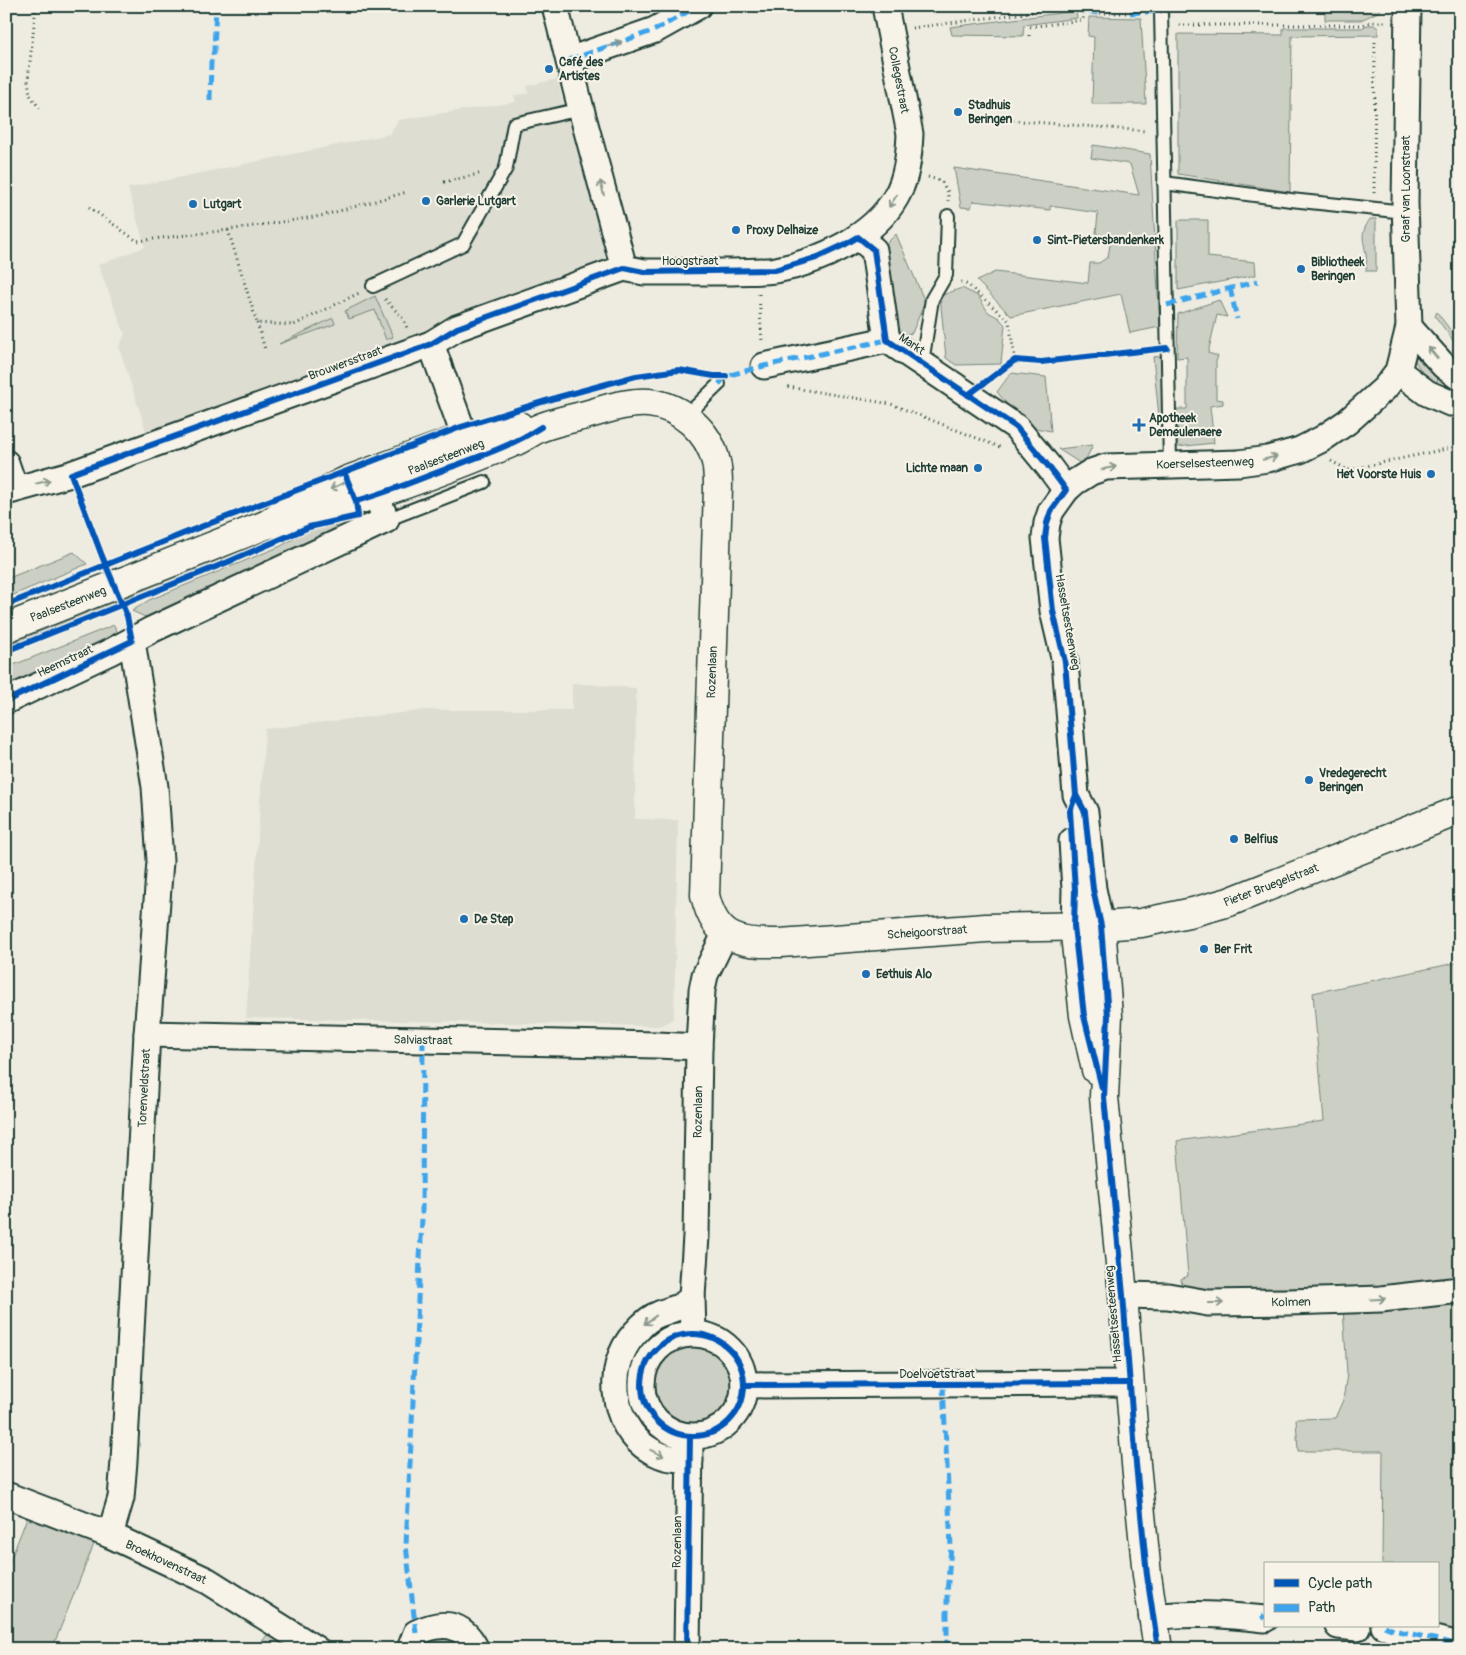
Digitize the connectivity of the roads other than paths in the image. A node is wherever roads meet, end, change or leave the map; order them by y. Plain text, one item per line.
1 (555, 6) edge
2 (698, 6) edge
3 (885, 6) edge
4 (1408, 6) edge
5 (1161, 11) dead end
6 (569, 60) junction
7 (581, 108) junction
8 (1164, 183) junction
9 (1405, 212) junction
10 (948, 216) dead end
11 (858, 236) junction
12 (624, 268) junction
13 (374, 286) road end
14 (1409, 327) junction
15 (887, 340) junction
16 (431, 344) junction
17 (922, 364) junction
18 (764, 366) road end
19 (1398, 371) junction
20 (1460, 378) edge
21 (719, 384) dead end
22 (1460, 400) edge
23 (685, 417) junction
24 (474, 459) junction
25 (6, 463) edge
26 (1170, 464) junction
27 (1066, 490) junction
28 (11, 491) edge
29 (377, 496) junction
30 (6, 628) edge
31 (132, 641) junction
32 (6, 701) edge
33 (1076, 794) junction
34 (1460, 810) edge
35 (1074, 926) junction
36 (1101, 926) junction
37 (726, 932) junction
38 (780, 943) joint
39 (147, 1034) junction
40 (699, 1047) junction
41 (1104, 1097) junction
42 (1460, 1290) edge
43 (1123, 1295) junction
44 (692, 1297) junction
45 (693, 1333) junction
46 (1130, 1383) junction
47 (744, 1385) junction
48 (690, 1436) junction
49 (690, 1460) junction
50 (6, 1495) edge
51 (110, 1535) junction
52 (1152, 1617) junction
53 (1264, 1619) edge
54 (1389, 1628) edge
55 (1460, 1645) edge
56 (316, 1649) edge
57 (410, 1649) edge
58 (476, 1649) edge
59 (687, 1649) edge
60 (1158, 1649) edge

1 - 6 street
6 -> 2 street
3 -> 11 street, Collegestraat
4 - 9 street, Graaf van Loonstraat
5 - 8 lane
6 - 7 street
12 -> 7 street
7 - 13 lane
8 - 9 lane
8 - 26 lane
9 - 14 street, Graaf van Loonstraat
10 - 17 lane
11 - 12 street, Hoogstraat
11 - 15 street, Markt
12 - 16 street, Brouwersstraat
14 - 19 street, Graaf van Loonstraat
20 -> 14 street
15 - 17 street, Markt
15 - 18 street, Markt
16 - 24 street
28 -> 16 street, Brouwersstraat
17 - 27 street, Markt
19 - 22 street
26 -> 19 street, Koerselsesteenweg
21 - 23 lane
23 - 24 street, Paalsesteenweg
23 - 37 street, Rozenlaan
24 - 29 street, Paalsesteenweg
25 - 28 street
27 -> 26 street, Koerselsesteenweg
27 - 33 street, Hasseltsesteenweg
29 - 30 street, Paalsesteenweg
29 - 31 street, Heemstraat
31 - 32 street, Heemstraat
31 - 39 street, Torenveldstraat
33 - 35 street, Hasseltsesteenweg
33 - 36 street, Hasseltsesteenweg
34 - 36 street, Pieter Bruegelstraat
35 - 36 street, Pieter Bruegelstraat
35 - 38 street, Scheigoorstraat
35 - 41 street, Hasseltsesteenweg
36 - 41 street, Hasseltsesteenweg
37 - 38 street, Rozenlaan
37 - 40 street, Rozenlaan
39 - 40 street, Salviastraat
39 - 51 street, Torenveldstraat
40 - 44 street, Rozenlaan
41 - 43 street, Hasseltsesteenweg
43 -> 42 street, Kolmen
43 - 46 street, Hasseltsesteenweg
44 - 45 street, Rozenlaan
44 -> 49 street
45 - 47 street
45 - 48 street
46 - 47 street, Doelvoetstraat
46 - 52 street, Hasseltsesteenweg
47 - 48 street
48 - 49 street, Rozenlaan
49 - 59 street, Rozenlaan
50 - 51 street, Broekhovenstraat
51 - 56 street, Broekhovenstraat
52 - 53 street
52 - 60 street, Hasseltsesteenweg
54 - 55 street
57 - 58 street

